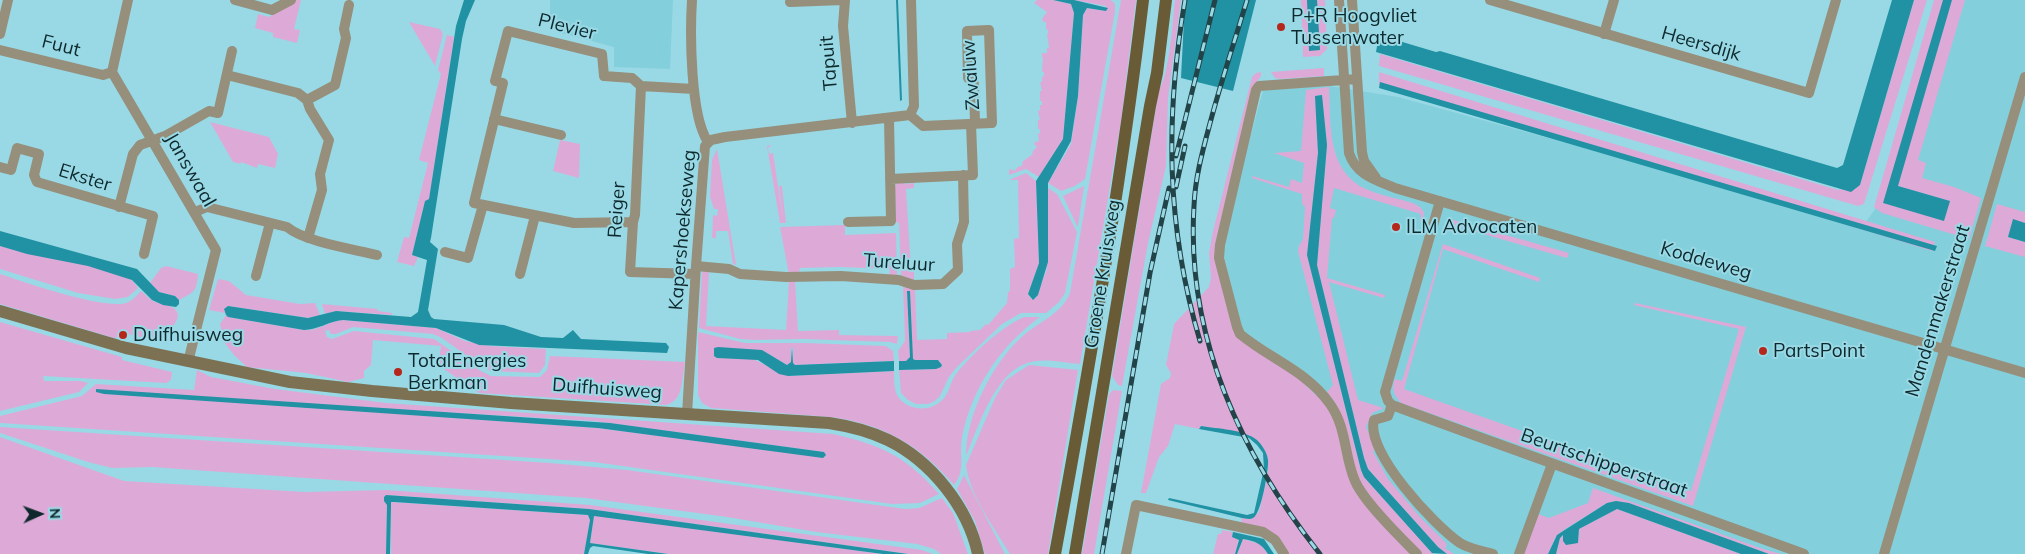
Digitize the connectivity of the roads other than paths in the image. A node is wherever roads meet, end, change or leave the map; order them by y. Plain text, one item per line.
1 (8, 0) edge
2 (128, 0) edge
3 (235, 0) edge
4 (290, 0) edge
5 (692, 0) edge
6 (844, 0) edge
7 (911, 0) edge
8 (1143, 0) edge
9 (1166, 0) edge
10 (1340, 0) edge
11 (1352, 0) edge
12 (1490, 0) edge
13 (1614, 0) edge
14 (1836, 0) edge
15 (790, 2) dead end
16 (349, 5) dead end
17 (3, 11) edge
18 (0, 34) edge
19 (1604, 34) junction
20 (0, 50) edge
21 (232, 51) dead end
22 (112, 72) junction
23 (227, 75) junction
24 (2025, 77) edge
25 (1357, 78) junction
26 (1344, 79) junction
27 (641, 86) junction
28 (694, 89) junction
29 (307, 100) junction
30 (910, 115) junction
31 (889, 118) junction
32 (494, 119) junction
33 (852, 123) junction
34 (973, 124) junction
35 (561, 135) dead end
36 (153, 141) junction
37 (708, 142) junction
38 (0, 167) edge
39 (963, 175) junction
40 (890, 179) junction
41 (1378, 181) junction
42 (1440, 201) junction
43 (483, 204) junction
44 (120, 207) junction
45 (195, 212) junction
46 (535, 216) junction
47 (632, 222) junction
48 (848, 222) dead end
49 (270, 223) junction
50 (308, 238) junction
51 (445, 252) dead end
52 (144, 254) dead end
53 (377, 255) dead end
54 (695, 270) junction
55 (520, 274) dead end
56 (256, 276) dead end
57 (0, 311) edge
58 (1944, 350) junction
59 (188, 362) junction
60 (2025, 373) edge
61 (1392, 405) junction
62 (687, 414) junction
63 (1552, 464) junction
64 (978, 554) edge
65 (1055, 554) edge
66 (1075, 554) edge
67 (1126, 554) edge
68 (1284, 554) edge
69 (1417, 554) edge
70 (1493, 554) edge
71 (1519, 554) edge
72 (1804, 554) edge
73 (1884, 554) edge

1 - 17 street
2 - 22 street
3 - 4 street
5 - 28 street
6 - 15 street, Tapuit
6 - 33 street, Tapuit
7 - 30 street
8 - 65 main road, Groene Kruisweg
9 - 66 main road, Groene Kruisweg
10 - 26 street, Koddeweg
11 - 25 street
12 - 19 street, Heersdijk
13 - 19 street
14 - 19 street, Heersdijk
16 - 29 street
17 - 18 street
20 - 22 street, Fuut
21 - 23 street
22 - 36 street, Janswaal
23 - 29 street
23 - 36 street, Ekster
24 - 58 street, Mandenmakerstraat
25 - 26 street
25 - 41 street
26 - 41 street, Koddeweg
26 - 69 street
27 - 28 street, Plevier
27 - 32 street, Plevier
27 - 47 street, Reiger
28 - 37 street
29 - 50 street
30 - 31 street, Kapershoekseweg
30 - 34 street, Zwaluw
31 - 33 street, Kapershoekseweg
31 - 40 street
32 - 35 street
32 - 43 street, Plevier
33 - 37 street, Kapershoekseweg
34 - 34 street, Zwaluw
34 - 39 street, Zwaluw
36 - 44 street, Ekster
36 - 45 street, Janswaal
37 - 54 street, Kapershoekseweg
38 - 44 street, Ekster
39 - 40 street
39 - 54 street, Tureluur
40 - 48 street
41 - 42 street, Koddeweg
42 - 58 street, Koddeweg
42 - 61 street
43 - 46 street
43 - 51 street
44 - 52 street, Ekster
45 - 49 street
45 - 59 street, Janswaal
46 - 47 street
46 - 55 street
47 - 54 street, Reiger
49 - 50 street
49 - 56 street
50 - 53 street
54 - 62 street, Kapershoekseweg
57 - 59 main road, Duifhuisweg
58 - 60 street, Koddeweg
58 - 73 street, Mandenmakerstraat
59 - 62 main road, Duifhuisweg
61 - 63 street, Beurtschipperstraat
61 - 70 street
62 - 64 main road, Duifhuisweg
63 - 71 street
63 - 72 street, Beurtschipperstraat
67 - 68 street

